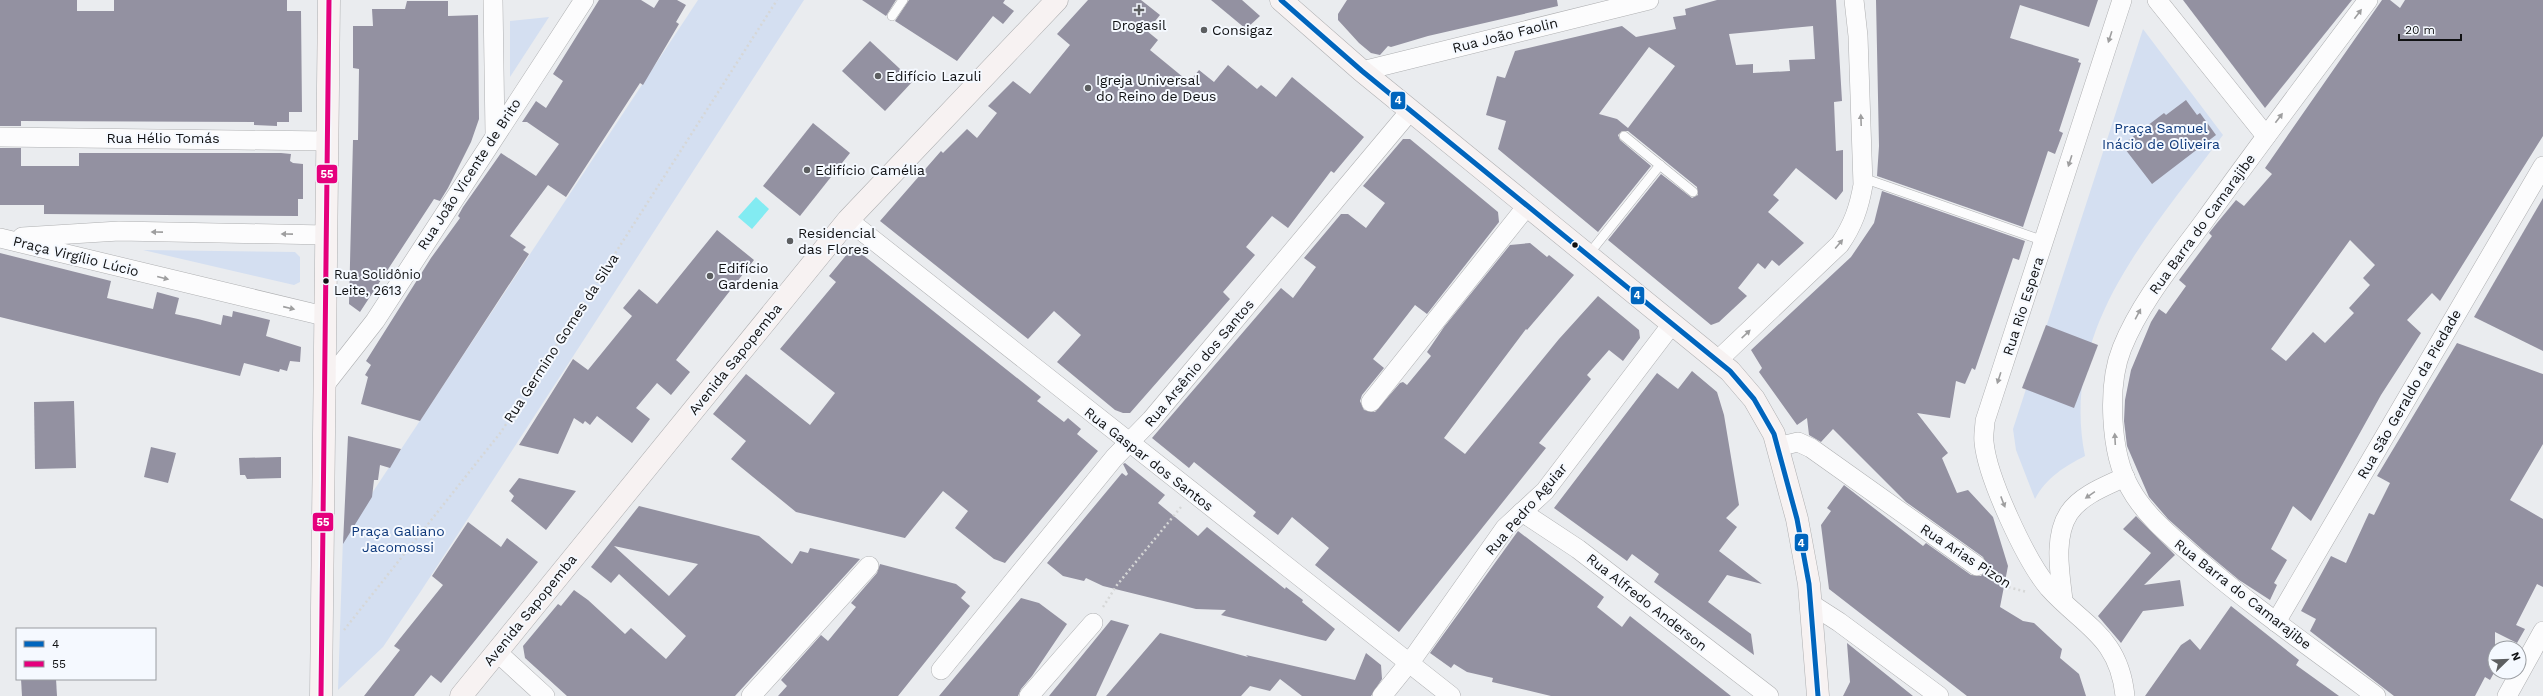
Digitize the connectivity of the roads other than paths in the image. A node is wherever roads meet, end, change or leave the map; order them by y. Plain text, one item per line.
1 (329, 0) edge
2 (493, 0) edge
3 (584, 0) edge
4 (903, 0) edge
5 (1057, 0) edge
6 (1281, 0) edge
7 (1649, 0) edge
8 (1854, 0) edge
9 (2122, 0) edge
10 (2157, 0) edge
11 (2368, 0) edge
12 (892, 16) dead end
13 (1362, 71) junction
14 (1410, 111) junction
15 (495, 134) junction
16 (1624, 136) dead end
17 (2266, 136) junction
18 (0, 137) edge
19 (327, 141) junction
20 (1660, 165) junction
21 (2543, 166) edge
22 (1863, 178) junction
23 (1693, 192) dead end
24 (1527, 206) junction
25 (848, 220) junction
26 (326, 235) junction
27 (1, 238) edge
28 (2044, 241) junction
29 (1588, 255) junction
30 (324, 316) junction
31 (1672, 324) junction
32 (1717, 361) junction
33 (324, 386) junction
34 (1371, 402) dead end
35 (1128, 443) junction
36 (1777, 447) junction
37 (2125, 477) junction
38 (1522, 512) junction
39 (869, 566) dead end
40 (1977, 566) road end
41 (2063, 600) junction
42 (1811, 604) junction
43 (2276, 622) junction
44 (1093, 623) road end
45 (2543, 631) edge
46 (497, 652) junction
47 (1408, 662) junction
48 (941, 670) dead end
49 (321, 696) edge
50 (461, 696) edge
51 (545, 696) edge
52 (751, 696) edge
53 (1029, 696) edge
54 (1382, 696) edge
55 (1451, 696) edge
56 (1769, 696) edge
57 (1818, 696) edge
58 (1939, 696) edge
59 (2125, 696) edge
60 (2376, 696) edge
61 (2507, 696) edge

1 - 19 main road
2 - 15 street
3 - 15 street, Rua João Vicente de Brito
4 - 12 lane
5 - 25 main road, Avenida Sapopemba
6 - 13 main road
7 - 13 street, Rua João Faolin
22 -> 8 street
9 -> 28 street, Rua Rio Espera
10 - 17 street
17 -> 11 street, Rua Barra do Camarajibe
13 - 14 main road
14 - 24 main road
14 - 35 street, Rua Arsênio dos Santos
15 - 33 street, Rua João Vicente de Brito
16 - 20 lane
37 -> 17 street, Rua Barra do Camarajibe
18 - 19 street, Rua Hélio Tomás
19 - 26 main road
20 - 23 lane
20 - 29 lane
21 - 43 street, Rua São Geraldo da Piedade
22 - 28 lane
32 -> 22 street
24 - 29 main road
24 - 34 street
25 - 35 street, Rua Gaspar dos Santos
25 - 46 main road, Avenida Sapopemba
26 -> 27 street, Praça Virgílio Lúcio
26 - 30 main road
27 -> 30 street, Praça Virgílio Lúcio
28 -> 41 street, Rua Rio Espera
29 - 31 main road
30 - 33 main road
31 - 32 main road
31 - 38 street, Rua Pedro Aguiar
32 - 36 main road
33 - 49 main road
35 - 47 street, Rua Gaspar dos Santos
35 - 48 street, Rua Arsênio dos Santos
36 - 40 street, Rua Arias Pizon
36 - 42 main road
37 -> 41 street
37 - 43 street, Rua Barra do Camarajibe
38 - 47 street, Rua Pedro Aguiar
38 - 56 street, Rua Alfredo Anderson
39 - 52 street
41 - 59 street
42 - 57 main road
42 - 58 street
43 - 60 street, Rua Barra do Camarajibe
44 - 53 street
45 - 61 street
46 - 50 main road, Avenida Sapopemba
46 - 51 street
47 - 54 street, Rua Pedro Aguiar
47 - 55 street, Rua Gaspar dos Santos

